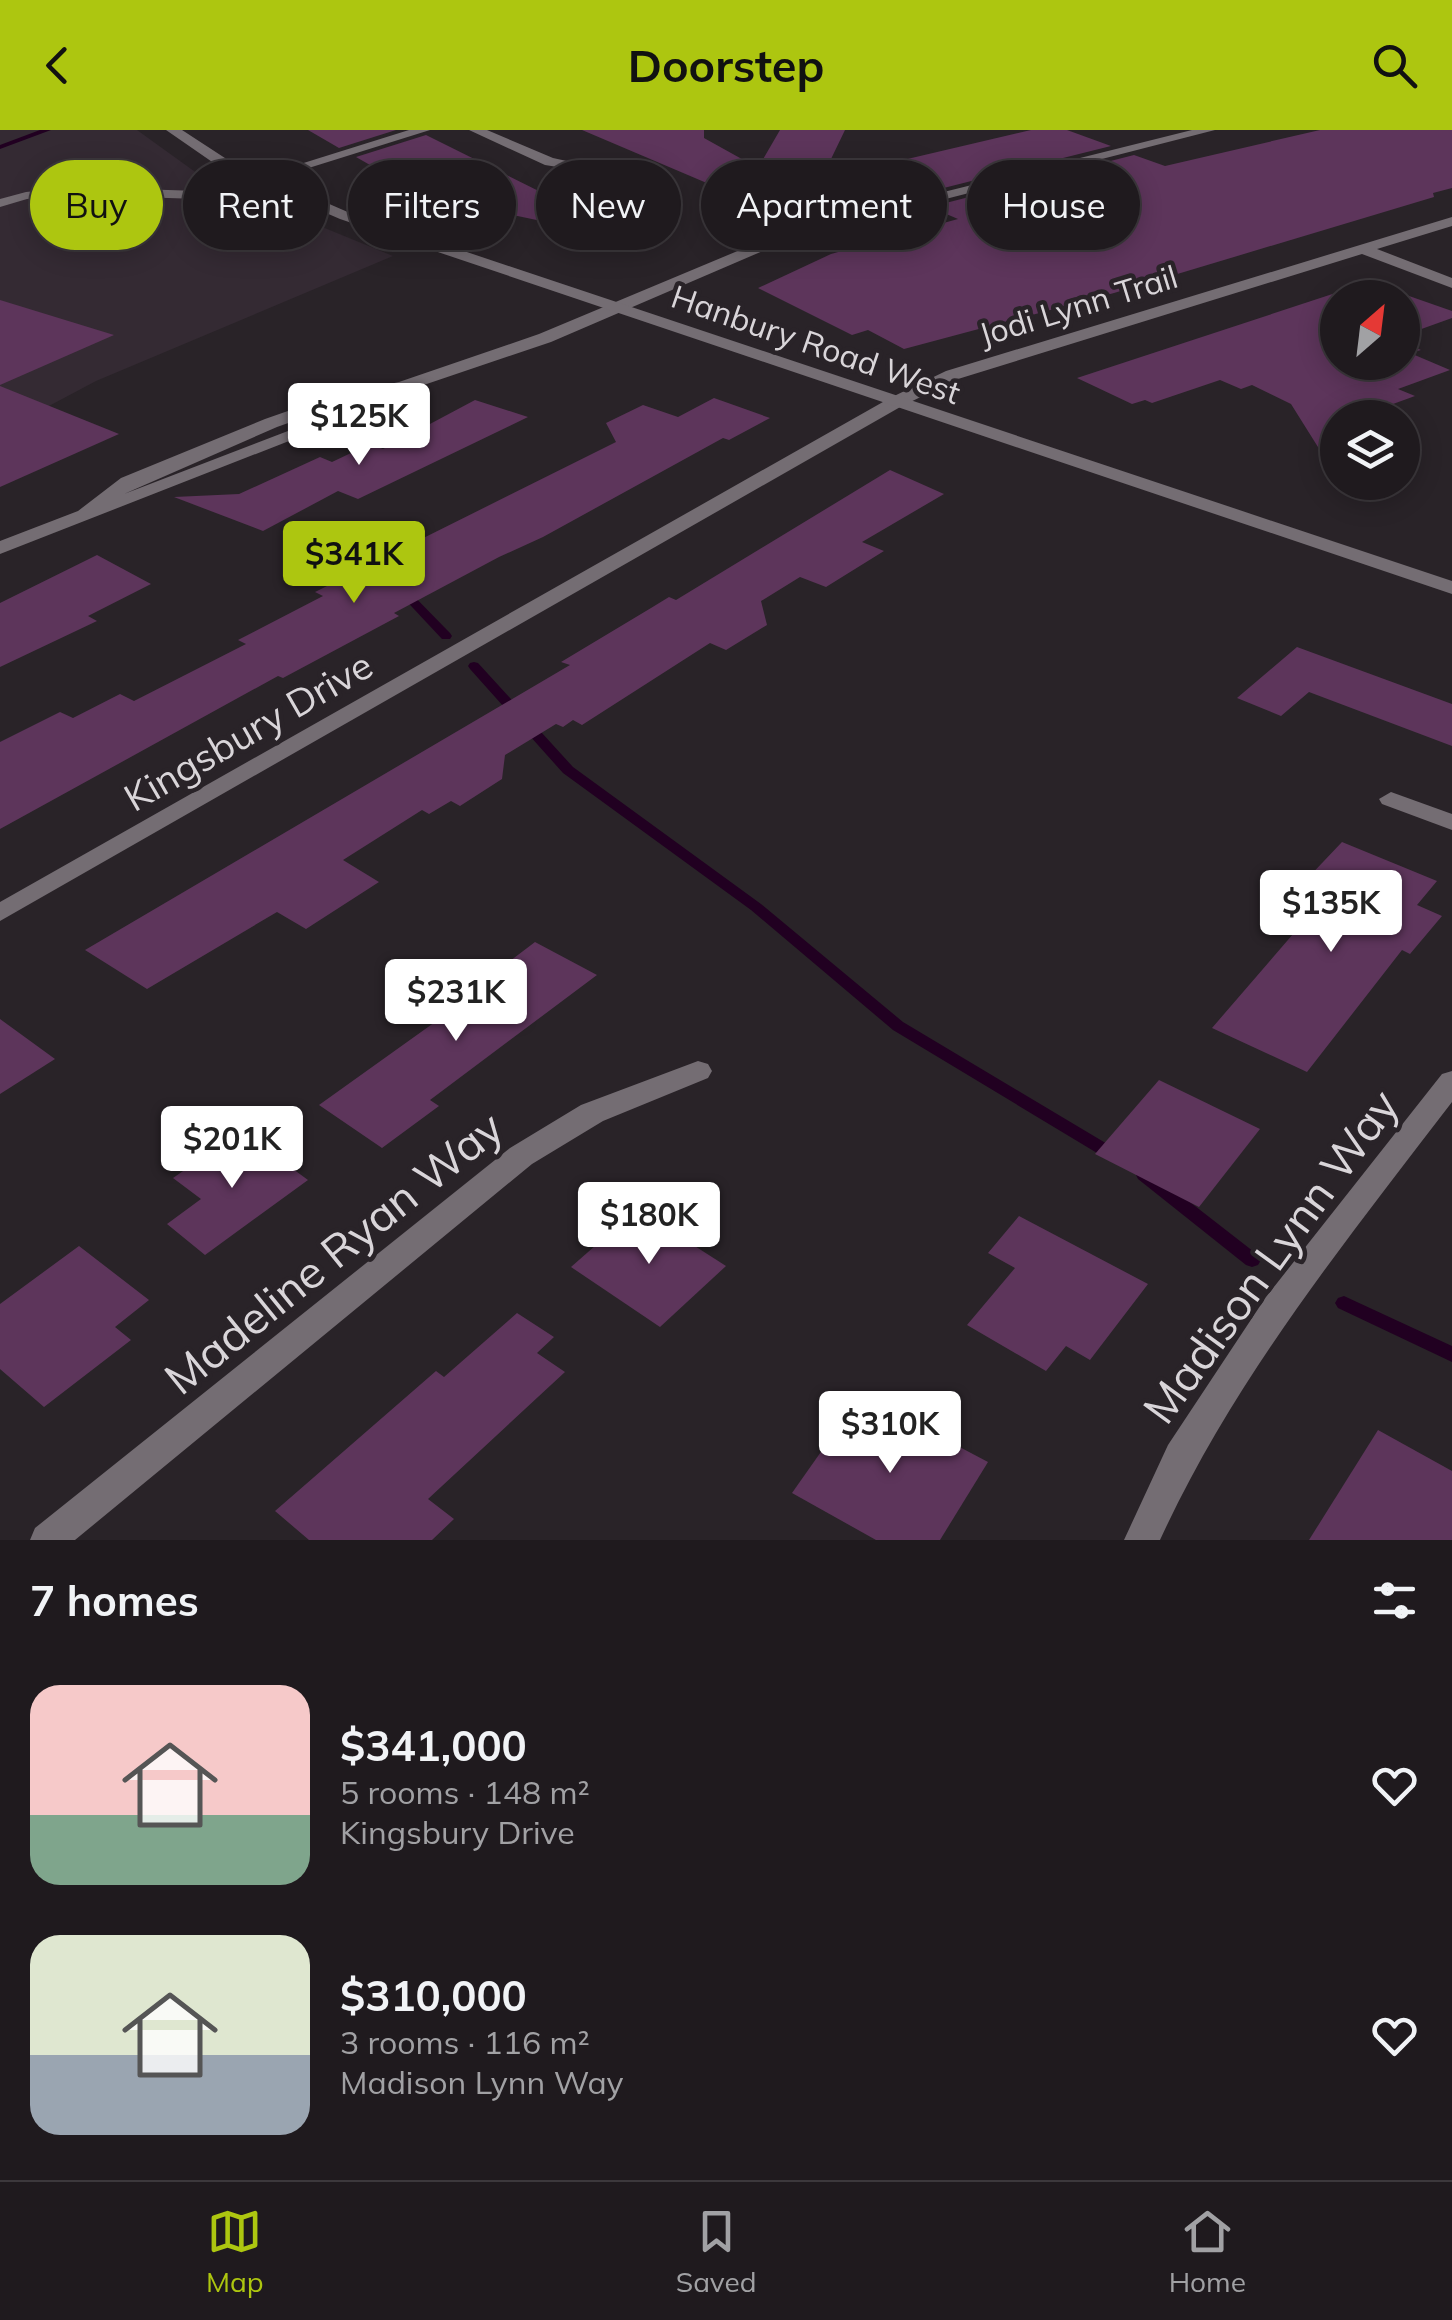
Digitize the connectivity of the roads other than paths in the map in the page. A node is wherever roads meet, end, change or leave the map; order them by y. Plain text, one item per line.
1 (173, 130) edge
2 (423, 130) edge
3 (476, 130) edge
4 (1208, 130) edge
5 (218, 160) edge
6 (323, 160) edge
7 (545, 160) edge
8 (183, 195) edge
9 (0, 204) edge
10 (328, 209) edge
11 (1452, 221) edge
12 (1361, 248) junction
13 (1452, 283) edge
14 (617, 308) junction
15 (403, 386) junction
16 (896, 402) junction
17 (217, 444) junction
18 (241, 454) junction
19 (86, 511) junction
20 (0, 548) edge
21 (1452, 588) edge
22 (1391, 799) dead end
23 (1452, 823) edge
24 (0, 913) edge
25 (698, 1072) dead end
26 (1452, 1081) edge
27 (48, 1540) edge
28 (1142, 1540) edge

1 - 5 street, Hanbury Road West
2 - 6 street
3 - 7 street
4 - 14 street
8 - 9 lane
10 - 14 street, Hanbury Road West
11 - 12 street, Jodi Lynn Trail
12 - 13 street
12 - 16 street, Jodi Lynn Trail
14 - 15 street
14 - 16 street, Hanbury Road West
15 - 17 street
15 - 18 street
16 - 21 street, Hanbury Road West
16 - 24 street, Kingsbury Drive
17 - 18 street
17 - 19 street
18 - 19 street
19 - 20 street
22 - 23 street
25 - 27 street, Madeline Ryan Way
26 - 28 street, Madison Lynn Way

